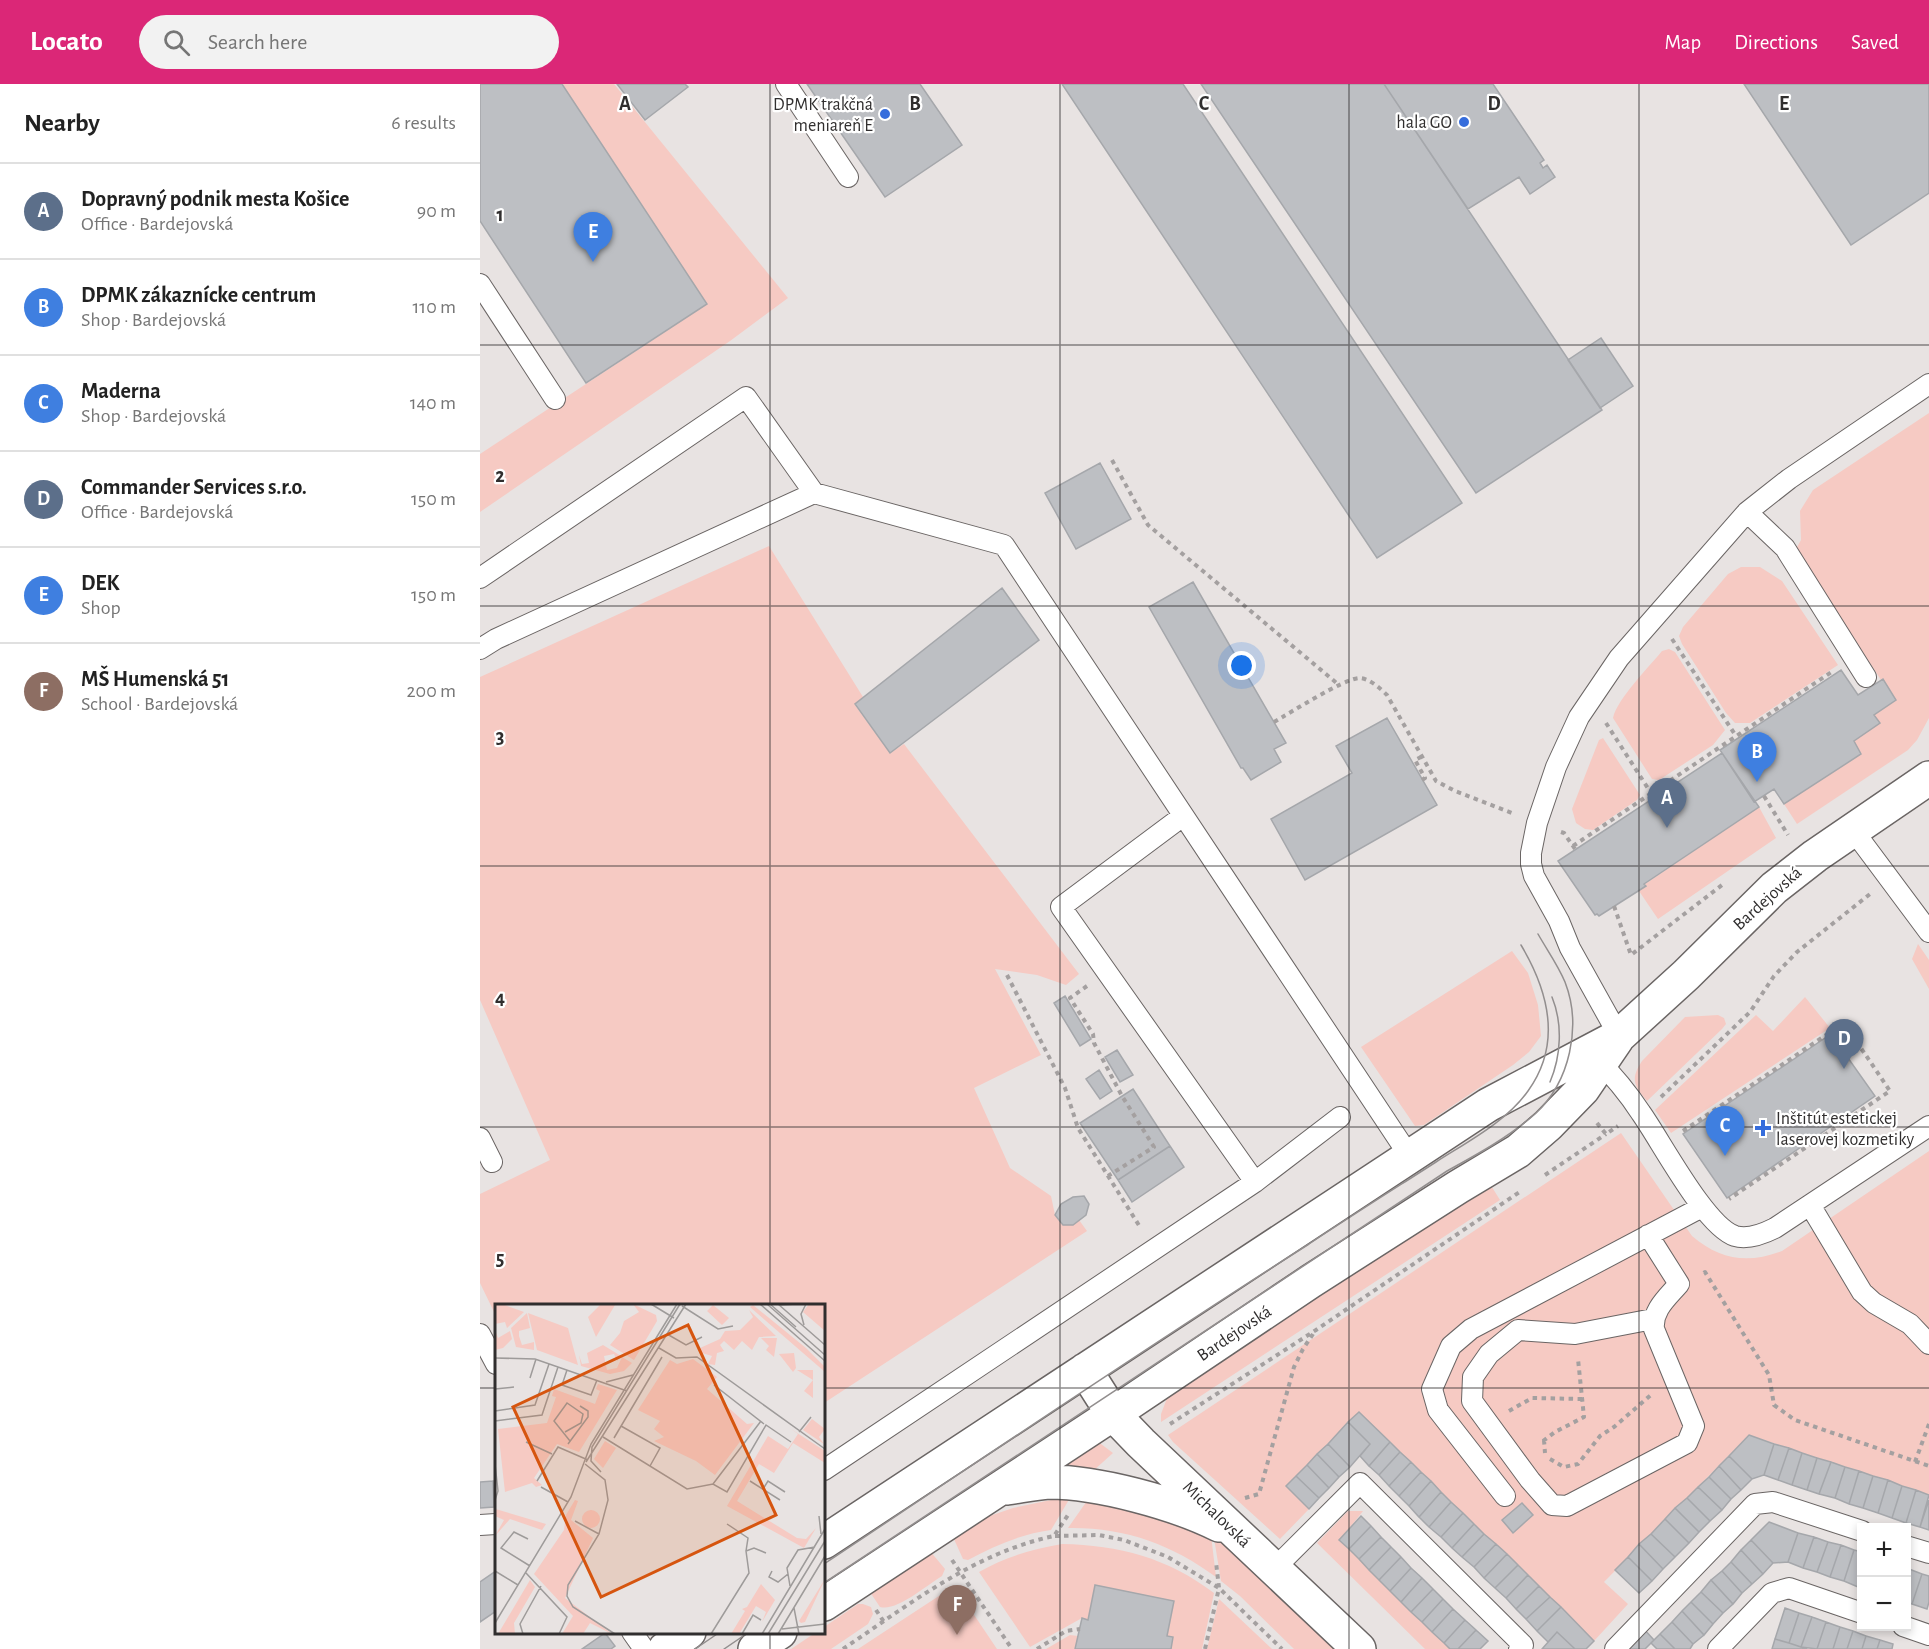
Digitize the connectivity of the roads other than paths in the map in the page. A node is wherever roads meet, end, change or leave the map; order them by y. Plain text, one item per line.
1 (786, 84) edge
2 (848, 177) dead end
3 (483, 296) edge
4 (1929, 384) edge
5 (555, 399) dead end
6 (814, 493) junction
7 (1747, 512) junction
8 (480, 578) edge
9 (480, 649) edge
10 (1866, 676) dead end
11 (1929, 778) edge
12 (1183, 816) junction
13 (1853, 830) junction
14 (1929, 932) edge
15 (1619, 1036) junction
16 (1596, 1058) junction
17 (1340, 1117) dead end
18 (1929, 1126) edge
19 (480, 1138) edge
20 (1410, 1157) junction
21 (492, 1162) dead end
22 (1255, 1182) junction
23 (1810, 1205) junction
24 (1702, 1207) junction
25 (1648, 1236) junction
26 (1653, 1319) junction
27 (1471, 1329) junction
28 (480, 1334) edge
29 (1929, 1344) edge
30 (1489, 1354) junction
31 (495, 1362) edge
32 (1085, 1370) junction
33 (1113, 1414) junction
34 (825, 1469) edge
35 (997, 1490) junction
36 (1505, 1496) dead end
37 (1220, 1521) junction
38 (495, 1524) edge
39 (480, 1525) edge
40 (1857, 1529) edge
41 (825, 1541) edge
42 (1911, 1548) edge
43 (1929, 1553) edge
44 (1275, 1568) junction
45 (825, 1603) edge
46 (1857, 1611) edge
47 (1911, 1629) edge
48 (633, 1634) edge
49 (685, 1634) edge
50 (777, 1634) edge
51 (1929, 1635) edge
52 (644, 1649) edge
53 (664, 1649) edge
54 (755, 1649) edge
55 (1359, 1649) edge
56 (1519, 1649) edge
57 (1616, 1649) edge
58 (1718, 1649) edge

1 - 2 lane
3 - 5 lane
4 - 7 lane
6 - 8 lane
6 - 9 lane
6 - 12 lane
7 - 10 lane
7 - 15 lane
11 - 13 street, Bardejovská
12 - 20 lane
12 - 22 lane
13 - 14 lane
13 - 15 street, Bardejovská
15 - 16 street, Bardejovská
16 - 20 street
16 - 24 lane
16 - 33 street, Bardejovská
17 - 22 lane
18 - 23 lane
19 - 21 lane
20 - 32 street
22 - 34 lane
23 - 24 lane
23 - 29 lane
24 - 25 lane
25 - 26 lane
25 - 27 lane
26 - 30 lane
26 - 30 lane
27 - 30 lane
27 - 36 lane
28 - 31 lane
32 - 33 street, Michalovská
32 - 41 street
33 - 35 street, Bardejovská
33 - 37 street, Michalovská
35 - 37 street
35 - 45 street, Bardejovská
37 - 44 street, Michalovská
38 - 39 lane
40 - 57 lane
42 - 43 lane
44 - 55 street, Michalovská
44 - 56 lane
46 - 58 lane
47 - 51 lane
48 - 52 lane
49 - 53 street
50 - 54 street

